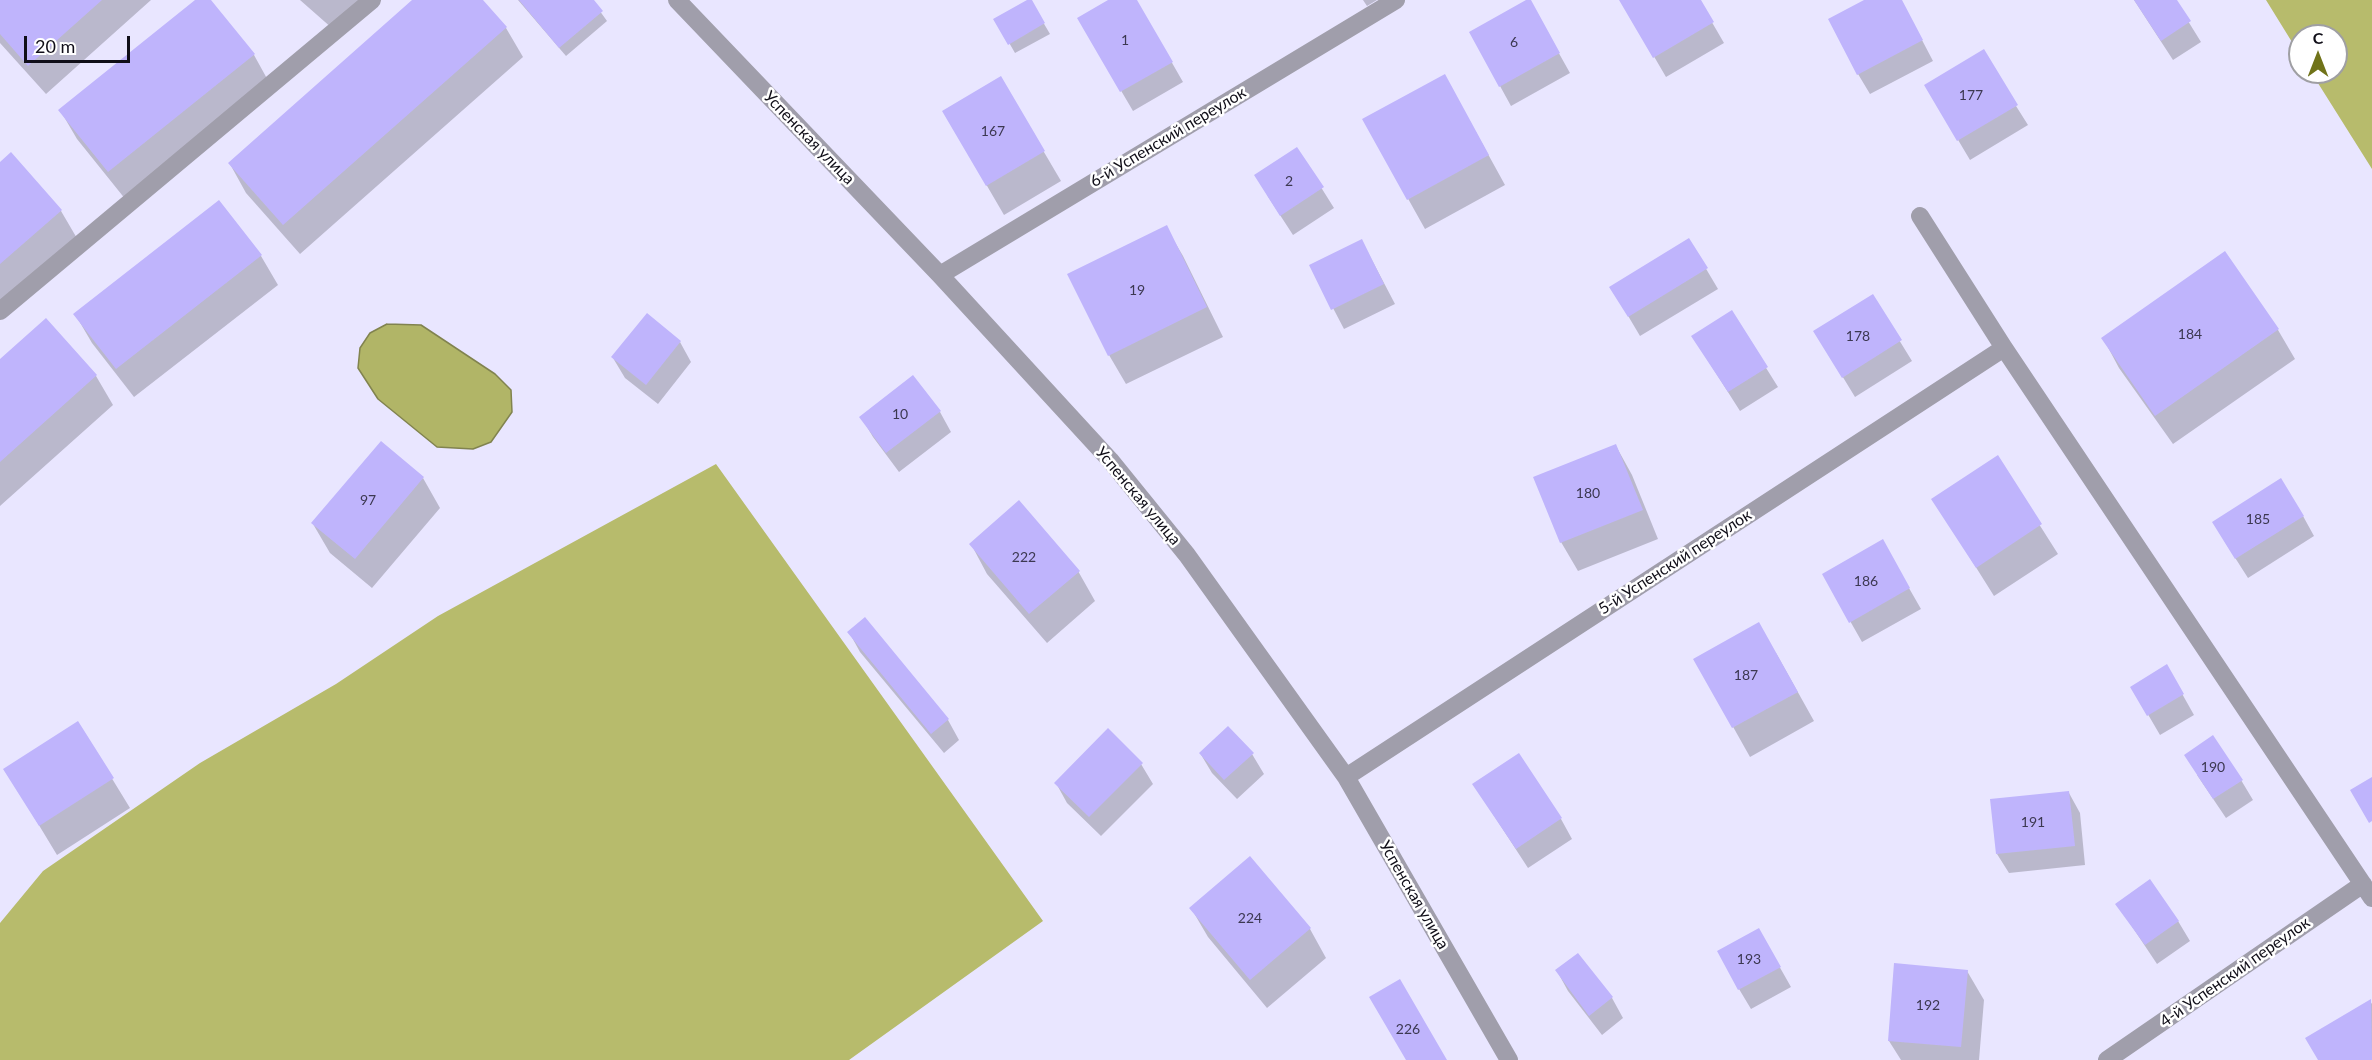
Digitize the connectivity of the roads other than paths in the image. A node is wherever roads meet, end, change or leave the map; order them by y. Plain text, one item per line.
1 (372, 0) edge
2 (677, 0) edge
3 (1396, 0) edge
4 (1920, 216) dead end
5 (940, 275) junction
6 (0, 311) edge
7 (2004, 348) junction
8 (1346, 777) junction
9 (2367, 891) edge
10 (1509, 1060) edge
11 (2107, 1060) edge

1 - 6 street
2 - 5 street, Успенская улица
3 - 5 street, 6-й Успенский переулок
4 - 7 street
5 - 8 street, Успенская улица
7 - 8 street, 5-й Успенский переулок
7 - 9 street
8 - 10 street, Успенская улица
9 - 11 street, 4-й Успенский переулок

